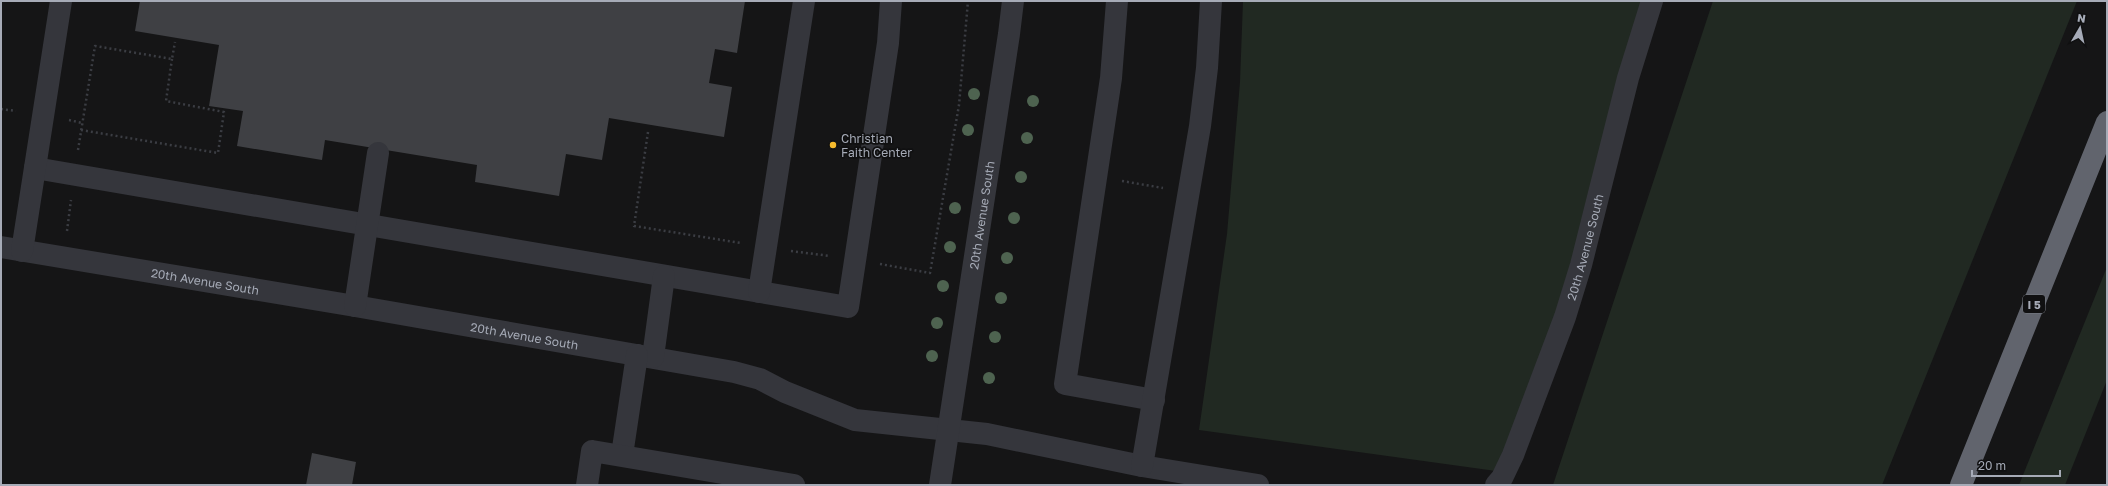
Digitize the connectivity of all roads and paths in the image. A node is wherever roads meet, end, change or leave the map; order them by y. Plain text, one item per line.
1 (61, 1) edge
2 (804, 1) edge
3 (891, 1) edge
4 (968, 1) edge
5 (1013, 1) edge
6 (1117, 1) edge
7 (1211, 1) edge
8 (1652, 1) edge
9 (174, 42) dead end
10 (172, 59) junction
11 (2107, 122) edge
12 (81, 130) junction
13 (378, 153) dead end
14 (35, 168) junction
15 (75, 176) junction
16 (1096, 177) junction
17 (1189, 192) junction
18 (367, 225) junction
19 (1, 247) edge
20 (22, 251) junction
21 (63, 257) junction
22 (930, 273) dead end
23 (664, 276) junction
24 (759, 292) junction
25 (355, 306) junction
26 (645, 356) junction
27 (1154, 400) junction
28 (949, 429) junction
29 (622, 455) junction
30 (1142, 466) junction
31 (587, 485) edge
32 (794, 485) edge
33 (940, 485) edge
34 (1258, 485) edge
35 (1496, 485) edge
36 (1961, 485) edge

1 - 14 street
2 - 24 street
3 - 24 street
4 - 22 path
5 - 28 street, 20th Avenue South
6 - 16 street
7 - 17 street
8 - 35 street, 20th Avenue South
9 - 10 path
10 - 12 path
10 - 12 path
11 - 36 highway, I 5
12 - 15 path
13 - 18 street
14 - 15 street
14 - 20 street
15 - 18 street
15 - 21 path
16 - 17 path
16 - 27 street
17 - 27 street
18 - 23 street
18 - 25 street
19 - 20 street, 20th Avenue South
20 - 21 street, 20th Avenue South
21 - 25 street, 20th Avenue South
23 - 24 street
23 - 26 street
25 - 26 street, 20th Avenue South
26 - 28 street, 20th Avenue South
26 - 29 street
27 - 30 street
28 - 30 street, 20th Avenue South
28 - 33 street, 20th Avenue South
29 - 31 street
29 - 32 street
30 - 34 street, 20th Avenue South

